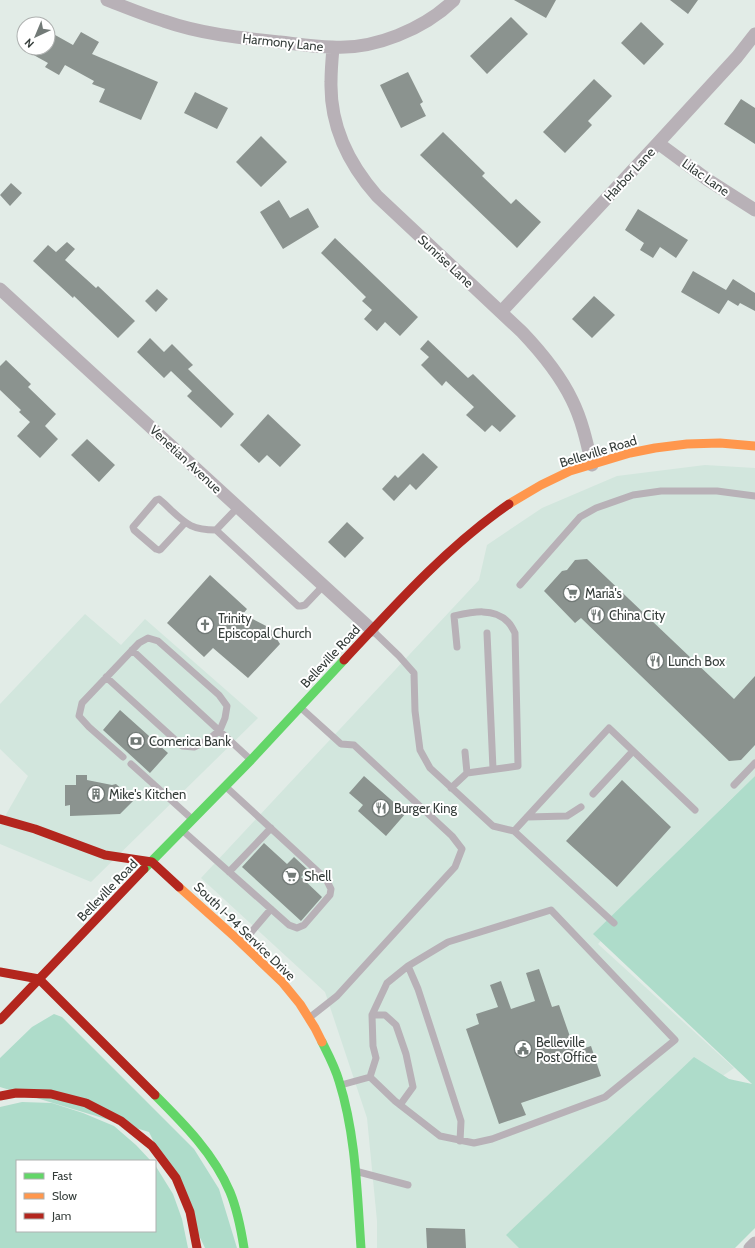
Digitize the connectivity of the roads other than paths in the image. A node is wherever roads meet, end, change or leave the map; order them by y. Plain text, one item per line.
1 (106, 0) edge
2 (454, 0) edge
3 (755, 34) edge
4 (333, 48) junction
5 (658, 143) junction
6 (755, 210) edge
7 (0, 289) edge
8 (501, 312) junction
9 (755, 446) edge
10 (592, 464) junction
11 (755, 496) edge
12 (238, 507) junction
13 (185, 523) junction
14 (216, 530) junction
15 (520, 585) dead end
16 (324, 586) junction
17 (372, 630) junction
18 (487, 633) dead end
19 (457, 647) dead end
20 (132, 650) junction
21 (106, 677) junction
22 (300, 707) junction
23 (220, 730) junction
24 (633, 751) junction
25 (465, 752) dead end
26 (123, 757) dead end
27 (251, 760) junction
28 (755, 763) edge
29 (131, 764) dead end
30 (493, 769) junction
31 (467, 773) junction
32 (734, 785) dead end
33 (225, 786) junction
34 (451, 788) junction
35 (593, 794) dead end
36 (581, 807) dead end
37 (695, 810) dead end
38 (527, 817) junction
39 (0, 819) edge
40 (192, 819) junction
41 (271, 828) junction
42 (182, 830) junction
43 (514, 831) junction
44 (152, 862) junction
45 (229, 872) junction
46 (271, 909) junction
47 (614, 923) dead end
48 (241, 943) junction
49 (408, 966) junction
50 (0, 972) edge
51 (40, 979) junction
52 (372, 1015) junction
53 (309, 1018) junction
54 (0, 1020) edge
55 (370, 1078) junction
56 (340, 1085) junction
57 (0, 1096) edge
58 (400, 1105) junction
59 (460, 1141) junction
60 (355, 1170) junction
61 (408, 1185) dead end
62 (755, 1243) edge
63 (197, 1248) edge
64 (244, 1248) edge
65 (361, 1248) edge
66 (750, 1248) edge

1 - 4 street, Harmony Lane
2 - 4 street, Harmony Lane
3 - 5 street, Harbor Lane
4 - 8 street, Sunrise Lane
5 - 6 street, Lilac Lane
5 - 8 street, Harbor Lane
7 - 12 street, Venetian Avenue
8 - 10 street, Sunrise Lane
9 - 10 main road, Belleville Road
10 - 17 main road, Belleville Road
11 - 15 lane
12 - 14 lane
12 - 16 street, Venetian Avenue
13 - 13 lane
13 - 14 lane
14 - 16 lane
16 - 17 street, Venetian Avenue
17 - 22 main road, Belleville Road
17 - 34 lane
18 - 30 lane
19 - 30 lane
20 - 21 lane
20 - 23 lane
20 - 23 lane
21 - 23 lane
21 - 26 lane
22 - 27 main road, Belleville Road
22 - 53 lane
23 - 27 lane
24 - 35 lane
24 - 37 lane
24 - 38 lane
25 - 31 lane
27 - 33 main road, Belleville Road
28 - 32 lane
29 - 40 lane
30 - 31 lane
31 - 34 lane
33 - 40 main road, Belleville Road
33 - 41 lane
34 - 43 lane
36 - 38 lane
38 - 43 lane
39 - 44 main road
40 - 42 main road, Belleville Road
41 - 45 lane
41 - 46 lane
42 - 44 main road, Belleville Road
42 - 45 lane
43 - 47 lane
44 - 48 main road, South I-94 Service Drive
44 - 51 main road, Belleville Road
45 - 46 lane
46 - 48 lane
48 - 53 main road, South I-94 Service Drive
49 - 52 lane
49 - 59 lane
49 - 59 lane
50 - 51 main road
51 - 54 main road, Belleville Road
51 - 64 main road
52 - 55 lane
52 - 58 lane
53 - 56 main road, South I-94 Service Drive
55 - 56 lane
55 - 58 lane
56 - 60 main road, South I-94 Service Drive
57 - 63 main road
58 - 59 lane
60 - 61 lane
60 - 65 main road, South I-94 Service Drive
62 - 66 street

